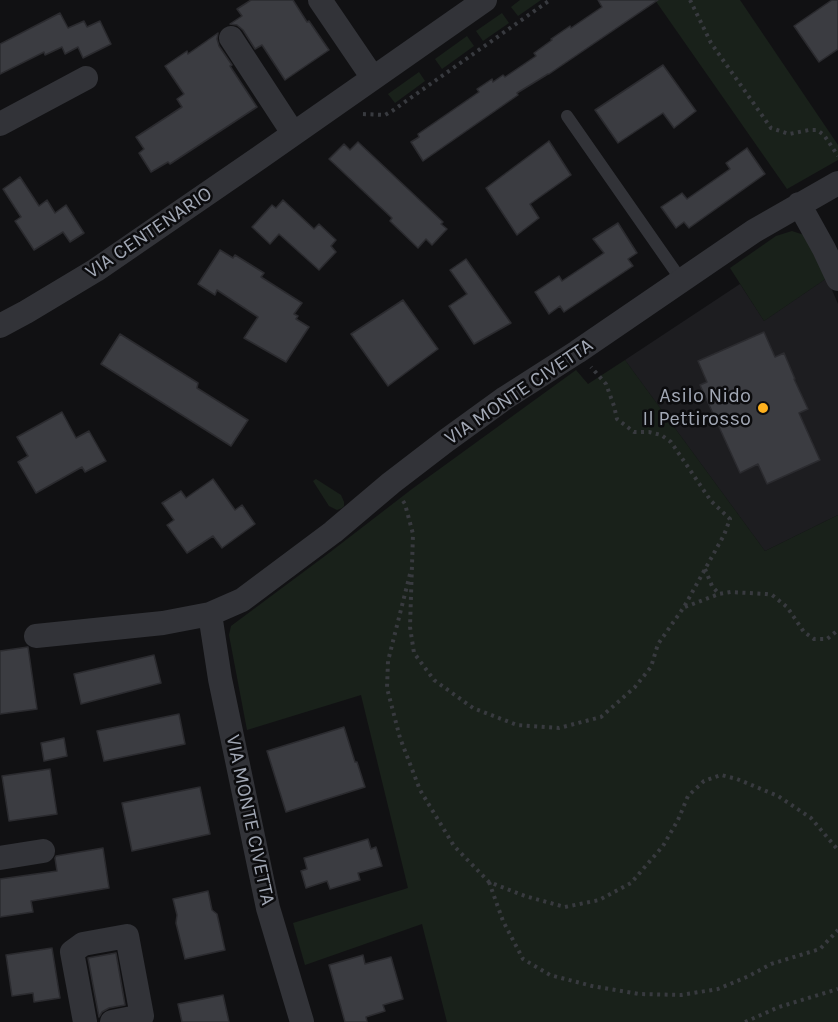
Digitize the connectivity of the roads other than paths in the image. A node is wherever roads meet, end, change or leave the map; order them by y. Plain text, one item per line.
1 (320, 0) edge
2 (485, 0) edge
3 (231, 38) dead end
4 (86, 78) dead end
5 (373, 78) junction
6 (567, 116) dead end
7 (0, 124) edge
8 (293, 133) junction
9 (838, 183) edge
10 (799, 204) junction
11 (838, 279) edge
12 (682, 281) junction
13 (0, 326) edge
14 (210, 614) junction
15 (36, 636) dead end
16 (43, 851) dead end
17 (0, 858) edge
18 (85, 1022) edge
19 (112, 1022) edge
20 (302, 1022) edge

1 - 5 street
2 - 5 street, VIA CENTENARIO
3 - 8 street
4 - 7 street
5 - 8 street, VIA CENTENARIO
6 - 12 lane
8 - 13 street, VIA CENTENARIO
9 - 10 street, VIA MONTE CIVETTA
10 - 11 street
10 - 12 street, VIA MONTE CIVETTA
12 - 14 street, VIA MONTE CIVETTA
14 - 15 street, VIA MONTE CIVETTA
14 - 20 street, VIA MONTE CIVETTA
16 - 17 street
18 - 19 street

